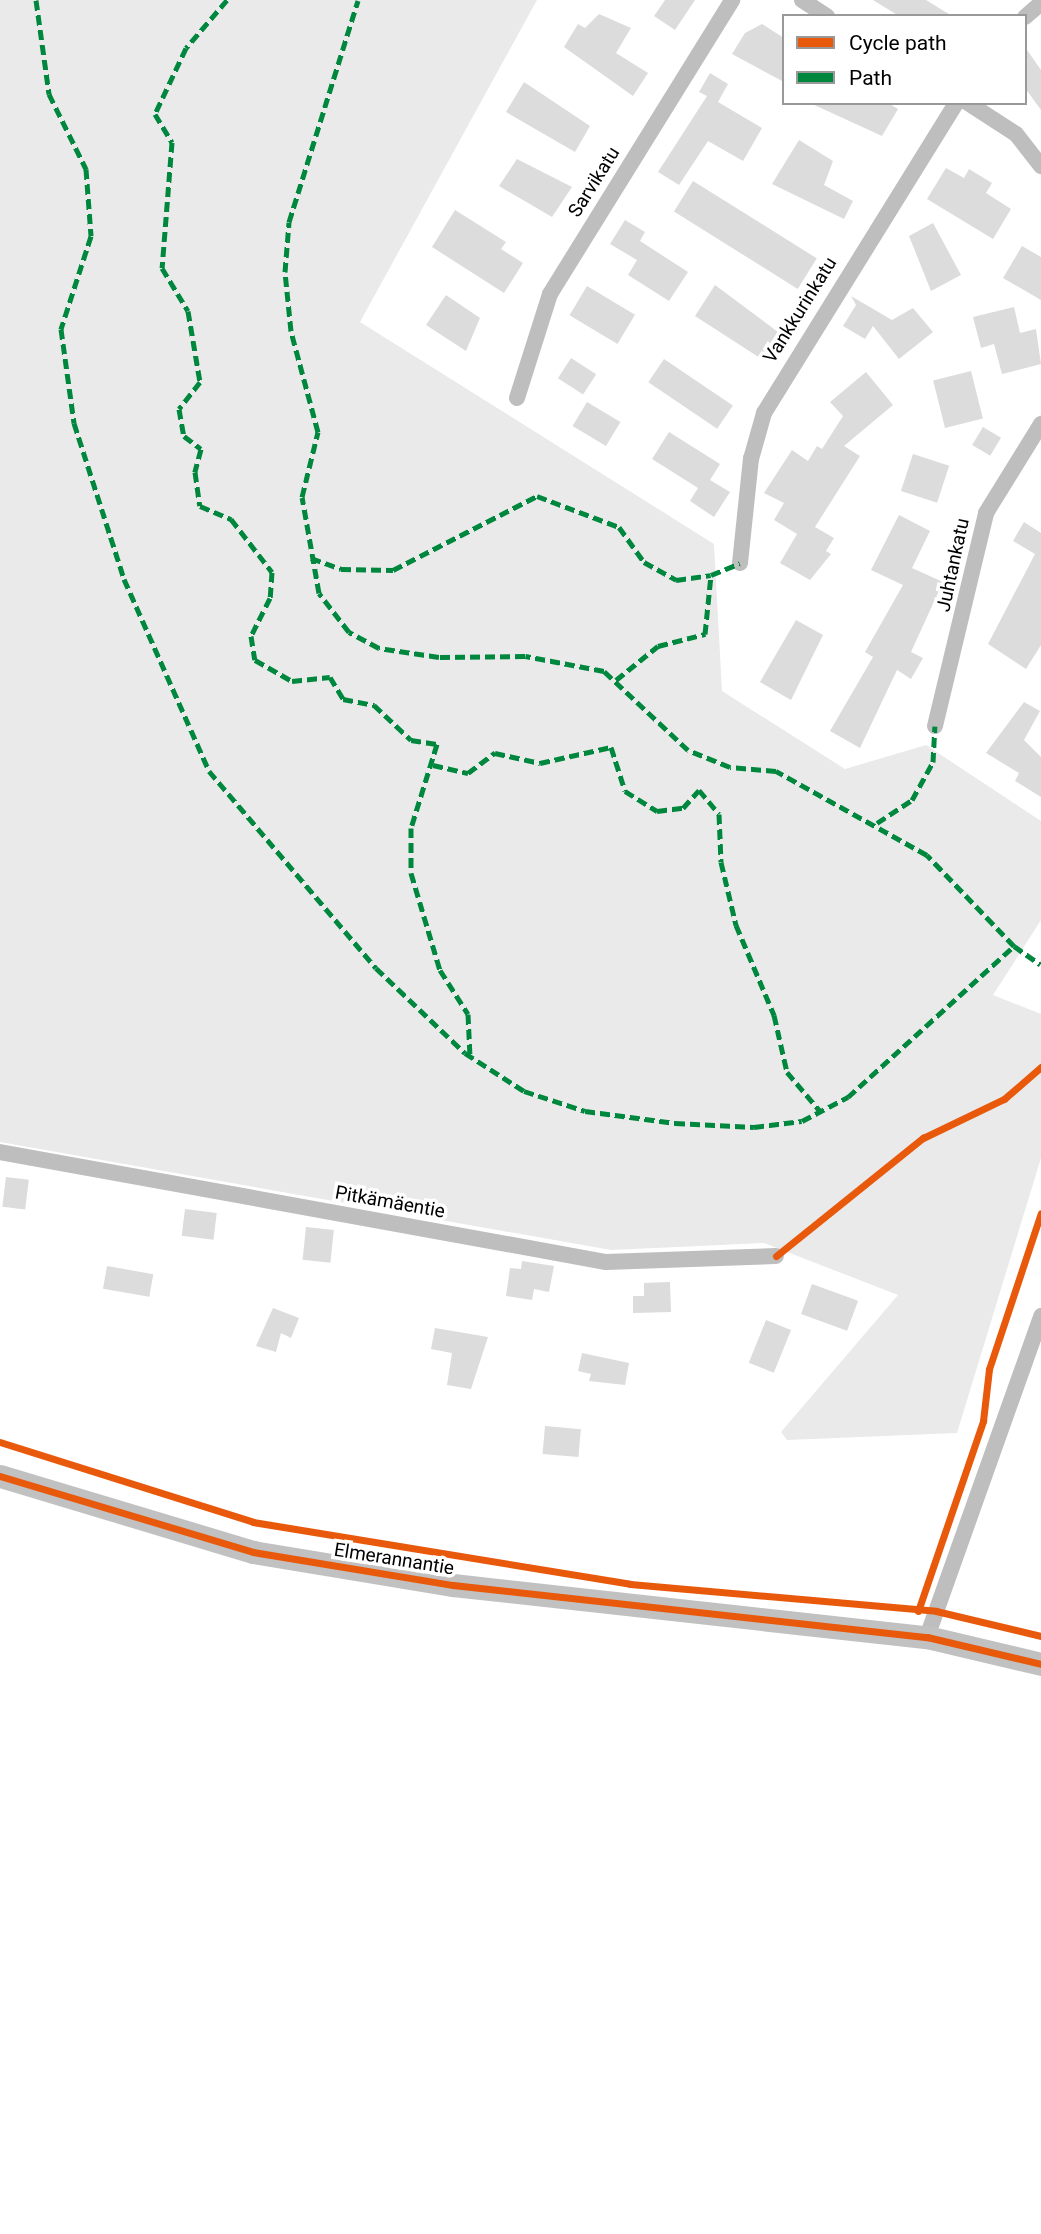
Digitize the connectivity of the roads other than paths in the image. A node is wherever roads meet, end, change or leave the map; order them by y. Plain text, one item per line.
1 (732, 0) edge
2 (802, 0) edge
3 (1041, 3) edge
4 (824, 14) edge
5 (1027, 15) edge
6 (956, 105) edge
7 (971, 105) edge
8 (1041, 166) edge
9 (517, 398) dead end
10 (1041, 424) edge
11 (740, 562) dead end
12 (935, 726) dead end
13 (0, 1152) edge
14 (776, 1256) dead end
15 (1041, 1316) edge
16 (0, 1476) edge
17 (927, 1637) junction
18 (1041, 1664) edge

1 - 9 street, Sarvikatu
2 - 4 street
3 - 5 street
6 - 11 street, Vankkurinkatu
7 - 8 street
10 - 12 street, Juhtankatu
13 - 14 street, Pitkämäentie
15 - 17 street
16 - 17 street, Elmerannantie
17 - 18 street, Elmerannantie

